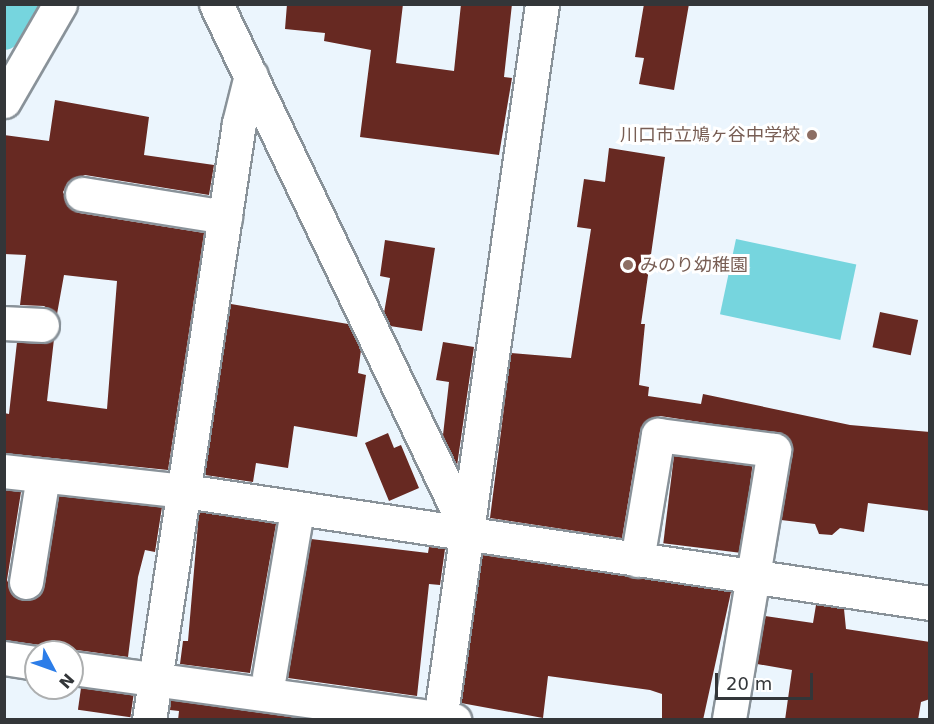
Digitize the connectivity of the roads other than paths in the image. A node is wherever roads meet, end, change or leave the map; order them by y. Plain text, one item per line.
1 (60, 4) edge
2 (216, 4) edge
3 (542, 4) edge
4 (251, 75) junction
5 (4, 101) edge
6 (82, 194) dead end
7 (225, 217) junction
8 (4, 323) edge
9 (42, 325) dead end
10 (4, 471) edge
11 (43, 476) junction
12 (185, 491) junction
13 (297, 511) junction
14 (470, 536) junction
15 (637, 560) junction
16 (754, 575) junction
17 (26, 582) dead end
18 (930, 603) edge
19 (4, 658) edge
20 (24, 661) edge
21 (84, 670) edge
22 (269, 676) dead end
23 (155, 680) junction
24 (445, 719) edge
25 (149, 720) edge
26 (729, 720) edge

1 - 5 street
2 - 4 street
3 - 14 street
4 - 7 street
4 - 14 street
6 - 7 street
7 - 12 street
8 - 9 street
10 - 11 street
11 - 12 street
11 - 17 street
12 - 13 street
12 - 23 street
13 - 14 street
13 - 22 street
14 - 15 street
14 - 24 street
15 - 16 street
15 - 16 street
16 - 18 street
16 - 26 street
19 - 20 street
21 - 23 street
23 - 24 street
23 - 25 street

